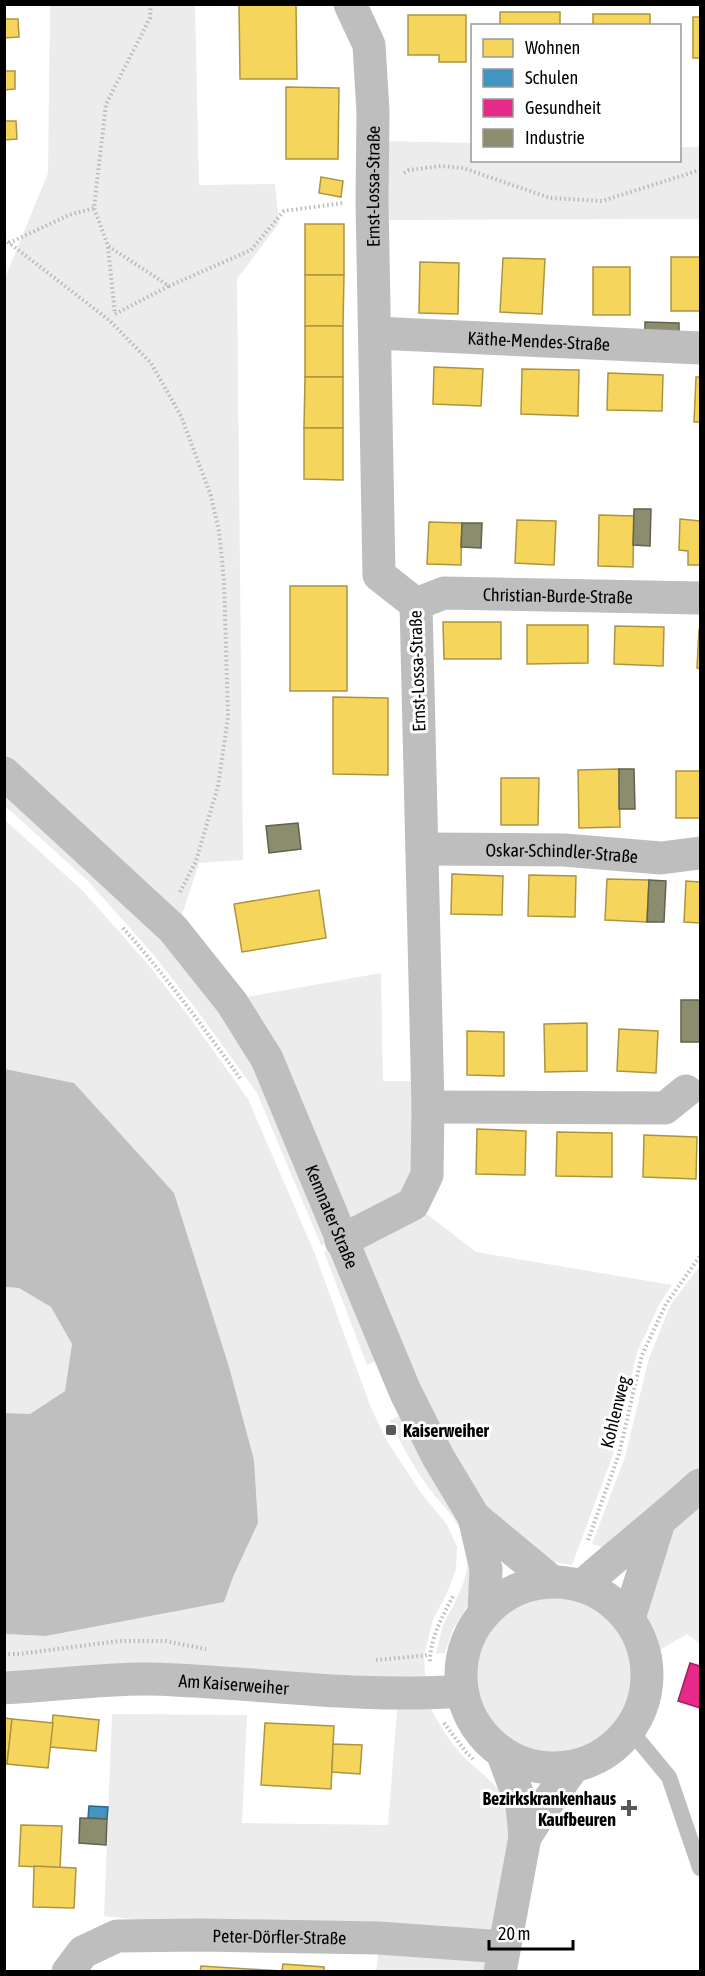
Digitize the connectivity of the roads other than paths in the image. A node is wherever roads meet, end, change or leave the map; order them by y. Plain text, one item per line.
1 (350, 4) edge
2 (375, 333) junction
3 (700, 348) edge
4 (700, 598) edge
5 (416, 604) junction
6 (4, 773) edge
7 (422, 849) junction
8 (700, 853) edge
9 (686, 1091) dead end
10 (428, 1107) junction
11 (341, 1241) junction
12 (700, 1485) edge
13 (474, 1517) junction
14 (659, 1522) junction
15 (569, 1583) junction
16 (484, 1612) junction
17 (629, 1618) junction
18 (4, 1688) edge
19 (446, 1692) junction
20 (630, 1730) junction
21 (491, 1759) junction
22 (573, 1767) junction
23 (525, 1837) junction
24 (700, 1868) edge
25 (502, 1959) edge
26 (68, 1971) edge

1 - 2 street, Ernst-Lossa-Straße
2 - 3 street, Käthe-Mendes-Straße
2 - 5 street, Ernst-Lossa-Straße
4 - 5 street, Christian-Burde-Straße
5 - 7 street, Ernst-Lossa-Straße
6 - 11 street, Kemnater Straße
7 - 8 street, Oskar-Schindler-Straße
7 - 10 street, Ernst-Lossa-Straße
9 - 10 street
10 - 11 street, Ernst-Lossa-Straße
11 - 13 street, Kemnater Straße
12 - 14 street
13 - 15 street, Kemnater Straße
13 - 16 street, Kemnater Straße
14 - 15 street
14 - 17 street
15 - 16 street
15 - 17 street
16 - 19 street
17 - 20 street
18 - 19 street, Am Kaiserweiher
19 - 21 street
20 - 22 street
20 - 24 lane
21 - 22 street
21 - 23 street
22 - 23 street
23 - 25 street
25 - 26 street, Peter-Dörfler-Straße

